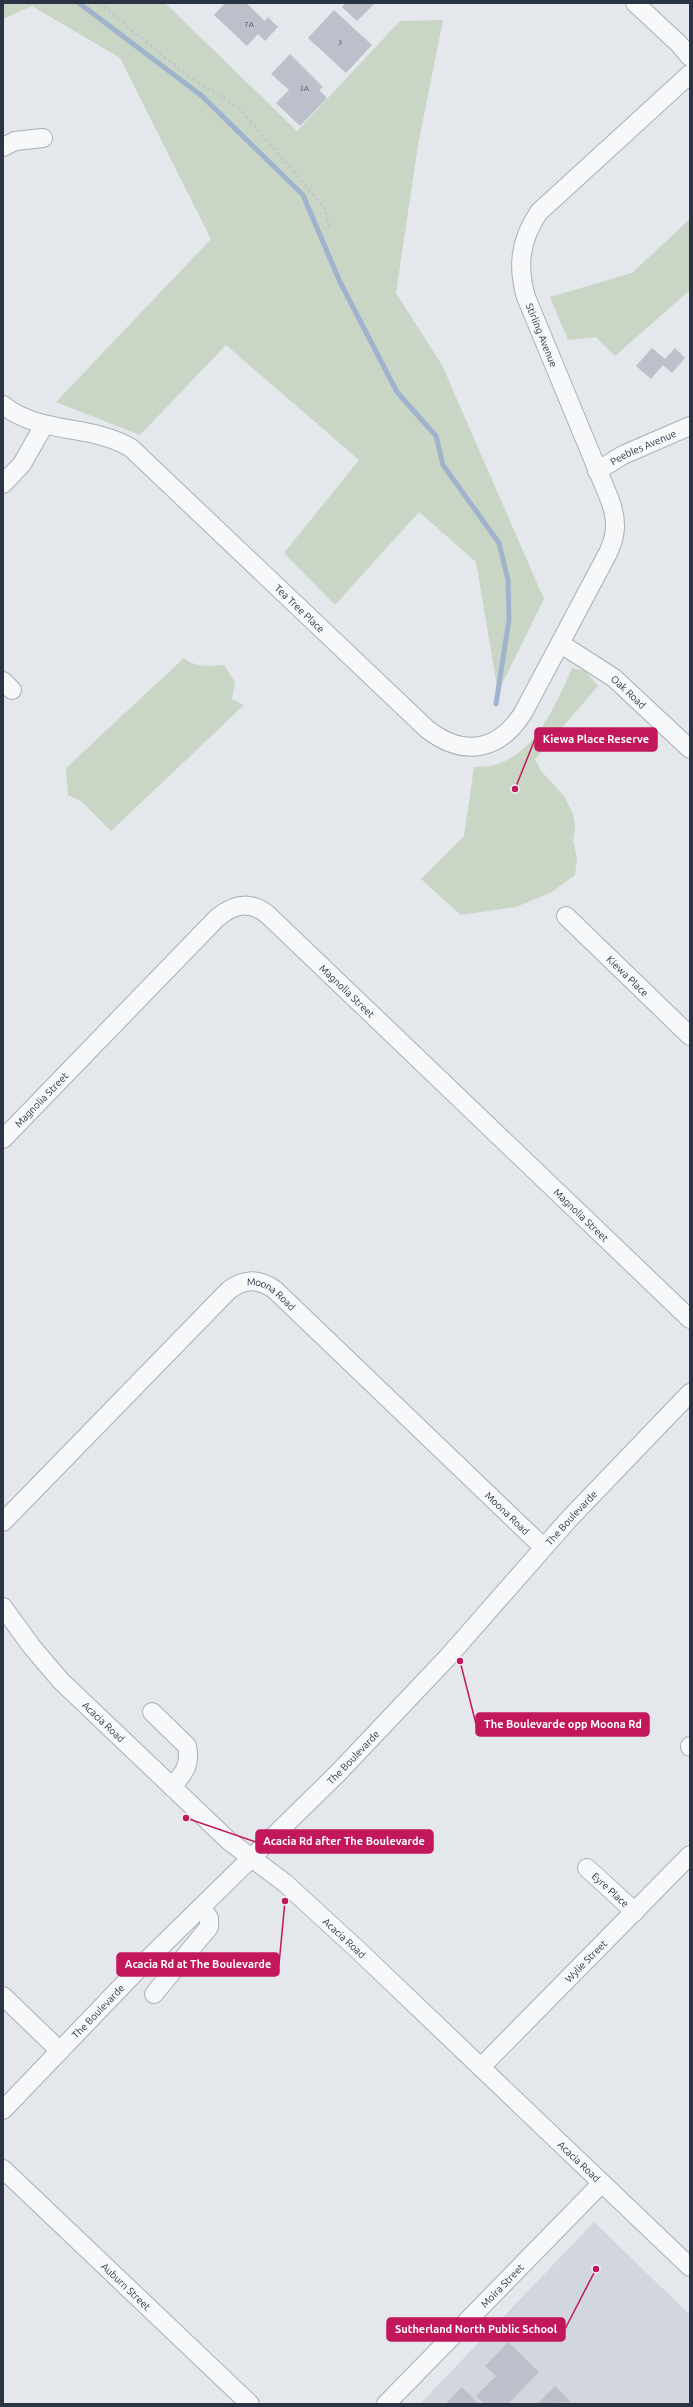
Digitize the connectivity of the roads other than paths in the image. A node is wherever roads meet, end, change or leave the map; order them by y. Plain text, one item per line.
1 (635, 3) edge
2 (690, 57) edge
3 (690, 74) edge
4 (43, 138) dead end
5 (3, 148) edge
6 (3, 405) edge
7 (44, 425) junction
8 (690, 426) edge
9 (598, 471) junction
10 (3, 484) edge
11 (561, 644) junction
12 (690, 749) edge
13 (566, 916) dead end
14 (690, 1036) edge
15 (3, 1139) edge
16 (690, 1319) edge
17 (690, 1393) edge
18 (3, 1522) edge
19 (543, 1547) junction
20 (3, 1607) edge
21 (152, 1712) dead end
22 (172, 1787) junction
23 (690, 1855) edge
24 (251, 1857) junction
25 (587, 1868) dead end
26 (201, 1907) junction
27 (635, 1912) junction
28 (154, 1994) dead end
29 (3, 1996) edge
30 (60, 2051) junction
31 (481, 2067) junction
32 (3, 2110) edge
33 (3, 2169) edge
34 (602, 2183) junction
35 (690, 2267) edge
36 (250, 2404) edge
37 (386, 2404) edge

1 - 2 street
3 - 9 street, Stirling Avenue
4 - 5 street
6 - 7 street, Tea Tree Place
7 - 10 street
7 - 11 street, Tea Tree Place
8 - 9 street, Peebles Avenue
9 - 11 street, Stirling Avenue
11 - 12 street, Oak Road
13 - 14 street, Kiewa Place
15 - 16 street, Magnolia Street
17 - 19 street, The Boulevarde
18 - 19 street, Moona Road
19 - 24 street, The Boulevarde
20 - 22 street, Acacia Road
21 - 22 street
22 - 24 street, Acacia Road
23 - 27 street, Wylie Street
24 - 26 street, The Boulevarde
24 - 31 street, Acacia Road
25 - 27 street, Eyre Place
26 - 28 street
26 - 30 street, The Boulevarde
27 - 31 street, Wylie Street
29 - 30 street
30 - 32 street, The Boulevarde
31 - 34 street, Acacia Road
33 - 36 street, Auburn Street
34 - 35 street, Acacia Road
34 - 37 street, Moira Street

